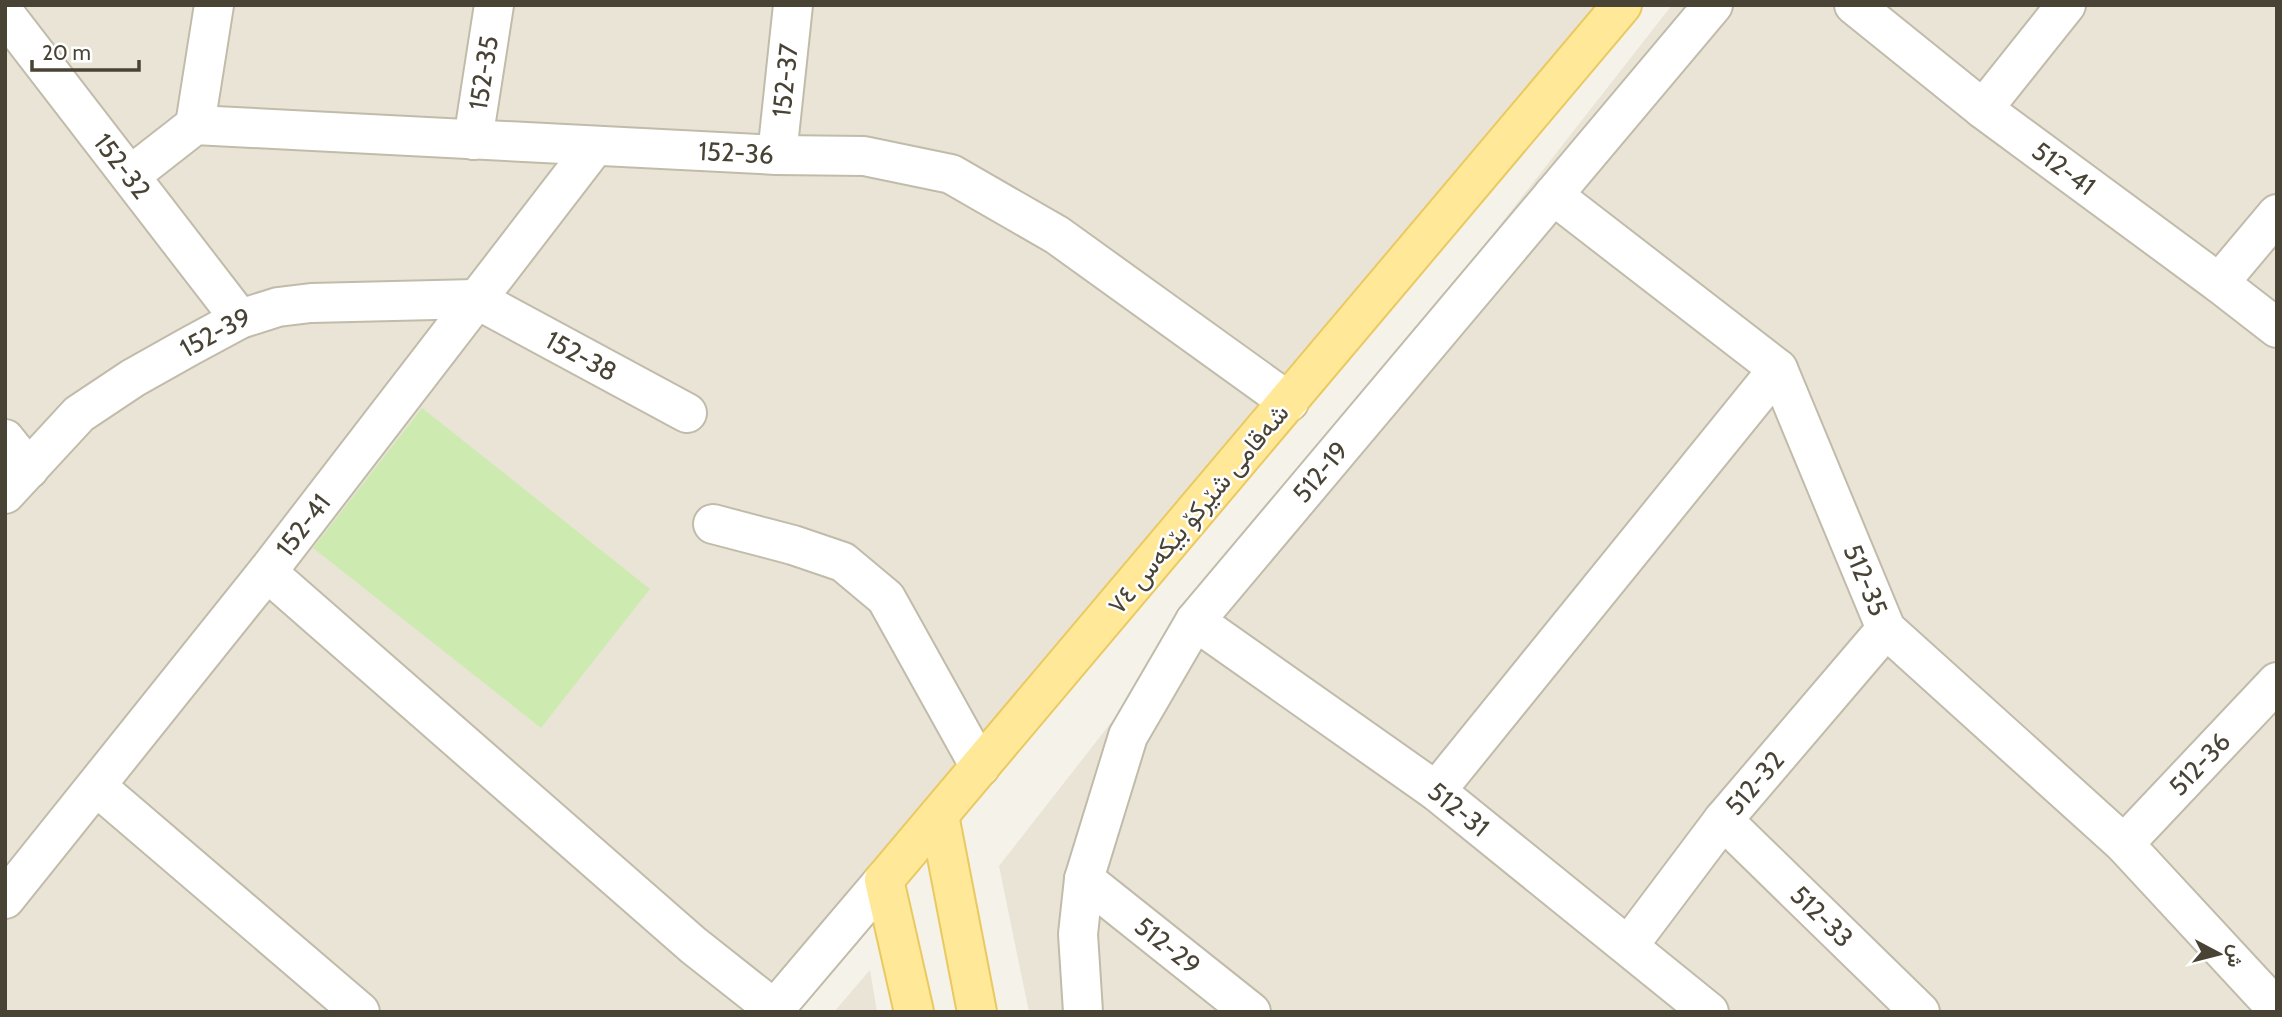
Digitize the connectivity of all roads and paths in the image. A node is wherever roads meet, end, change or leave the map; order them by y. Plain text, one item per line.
1 (214, 5) edge
2 (494, 5) edge
3 (793, 5) edge
4 (1622, 5) edge
5 (1713, 5) edge
6 (1854, 5) edge
7 (2066, 5) edge
8 (5, 15) edge
9 (1983, 109) junction
10 (195, 125) junction
11 (473, 140) junction
12 (595, 146) junction
13 (777, 155) junction
14 (131, 175) junction
15 (1553, 195) junction
16 (2277, 214) edge
17 (2219, 282) junction
18 (476, 299) junction
19 (240, 319) junction
20 (2277, 328) edge
21 (1778, 369) junction
22 (1289, 402) junction
23 (687, 413) dead end
24 (5, 439) edge
25 (17, 481) edge
26 (713, 524) dead end
27 (267, 572) junction
28 (1195, 621) junction
29 (1886, 629) junction
30 (2277, 682) edge
31 (980, 767) junction
32 (96, 786) junction
33 (1436, 790) junction
34 (939, 815) junction
35 (1723, 820) junction
36 (2124, 844) junction
37 (1084, 878) junction
38 (884, 880) junction
39 (5, 899) edge
40 (1629, 945) junction
41 (2277, 1009) edge
42 (773, 1010) edge
43 (360, 1012) edge
44 (914, 1012) edge
45 (977, 1012) edge
46 (1083, 1012) edge
47 (1251, 1012) edge
48 (1709, 1012) edge
49 (1920, 1012) edge

1 - 10 street
2 - 11 street, 152-35
3 - 13 street, 152-37
4 - 22 main road, شەقامی شێرکۆ بێکەس ٧٤
5 - 15 street, 512-19
6 - 9 street, 512-41
7 - 9 street
8 - 14 street, 152-32
9 - 17 street, 512-41
10 - 11 street, 152-36
10 - 14 street
11 - 12 street, 152-36
12 - 13 street, 152-36
12 - 18 street, 152-41
13 - 22 street, 152-36
14 - 19 street, 152-32
15 - 21 street, 512-35
15 - 28 street, 512-19
16 - 17 street
17 - 20 street, 512-41
18 - 19 street, 152-39
18 - 23 street, 152-38
18 - 27 street, 152-41
19 - 25 street, 152-39
21 - 29 street, 512-35
21 - 33 street
22 - 31 main road, شەقامی شێرکۆ بێکەس ٧٤
24 - 25 street
26 - 31 street
27 - 32 street, 152-41
27 - 42 street
28 - 33 street, 512-31
28 - 37 street, 512-19
29 - 35 street, 512-32
29 - 36 street, 512-35
30 - 36 street, 512-36
31 - 34 main road, شەقامی شێرکۆ بێکەس ٧٤
32 - 39 street, 152-41
32 - 43 street
33 - 40 street, 512-31
34 - 38 main road, شەقامی شێرکۆ بێکەس ٧٤
34 - 45 main road
35 - 40 street, 512-32
35 - 49 street, 512-33
36 - 41 street, 512-35
37 - 46 street, 512-19
37 - 47 street, 512-29
38 - 42 street, شەقامی شێرکۆ بێکەس ٧٤
38 - 44 main road
40 - 48 street, 512-31

